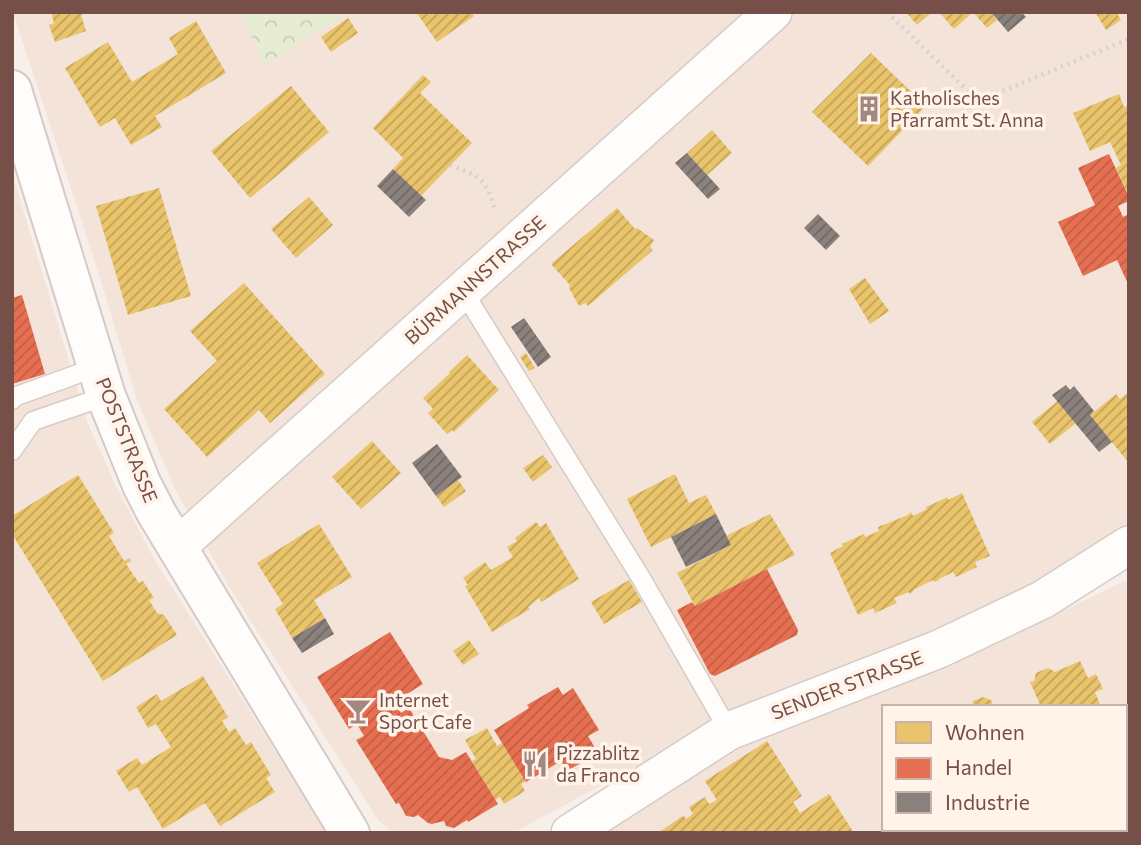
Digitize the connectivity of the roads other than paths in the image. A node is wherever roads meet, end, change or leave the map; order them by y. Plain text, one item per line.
1 (773, 12) edge
2 (12, 90) edge
3 (463, 291) junction
4 (102, 382) junction
5 (12, 400) edge
6 (12, 451) edge
7 (1129, 545) edge
8 (177, 547) junction
9 (729, 731) junction
10 (350, 833) edge
11 (570, 833) edge

1 - 3 street, BÜRMANNSTRASSE
2 - 4 street, POSTSTRASSE
3 - 8 street, BÜRMANNSTRASSE
3 - 9 lane
4 - 5 lane
4 - 6 lane
4 - 8 street, POSTSTRASSE
7 - 9 street, SENDER STRASSE
8 - 10 street, POSTSTRASSE
9 - 11 street, SENDER STRASSE

